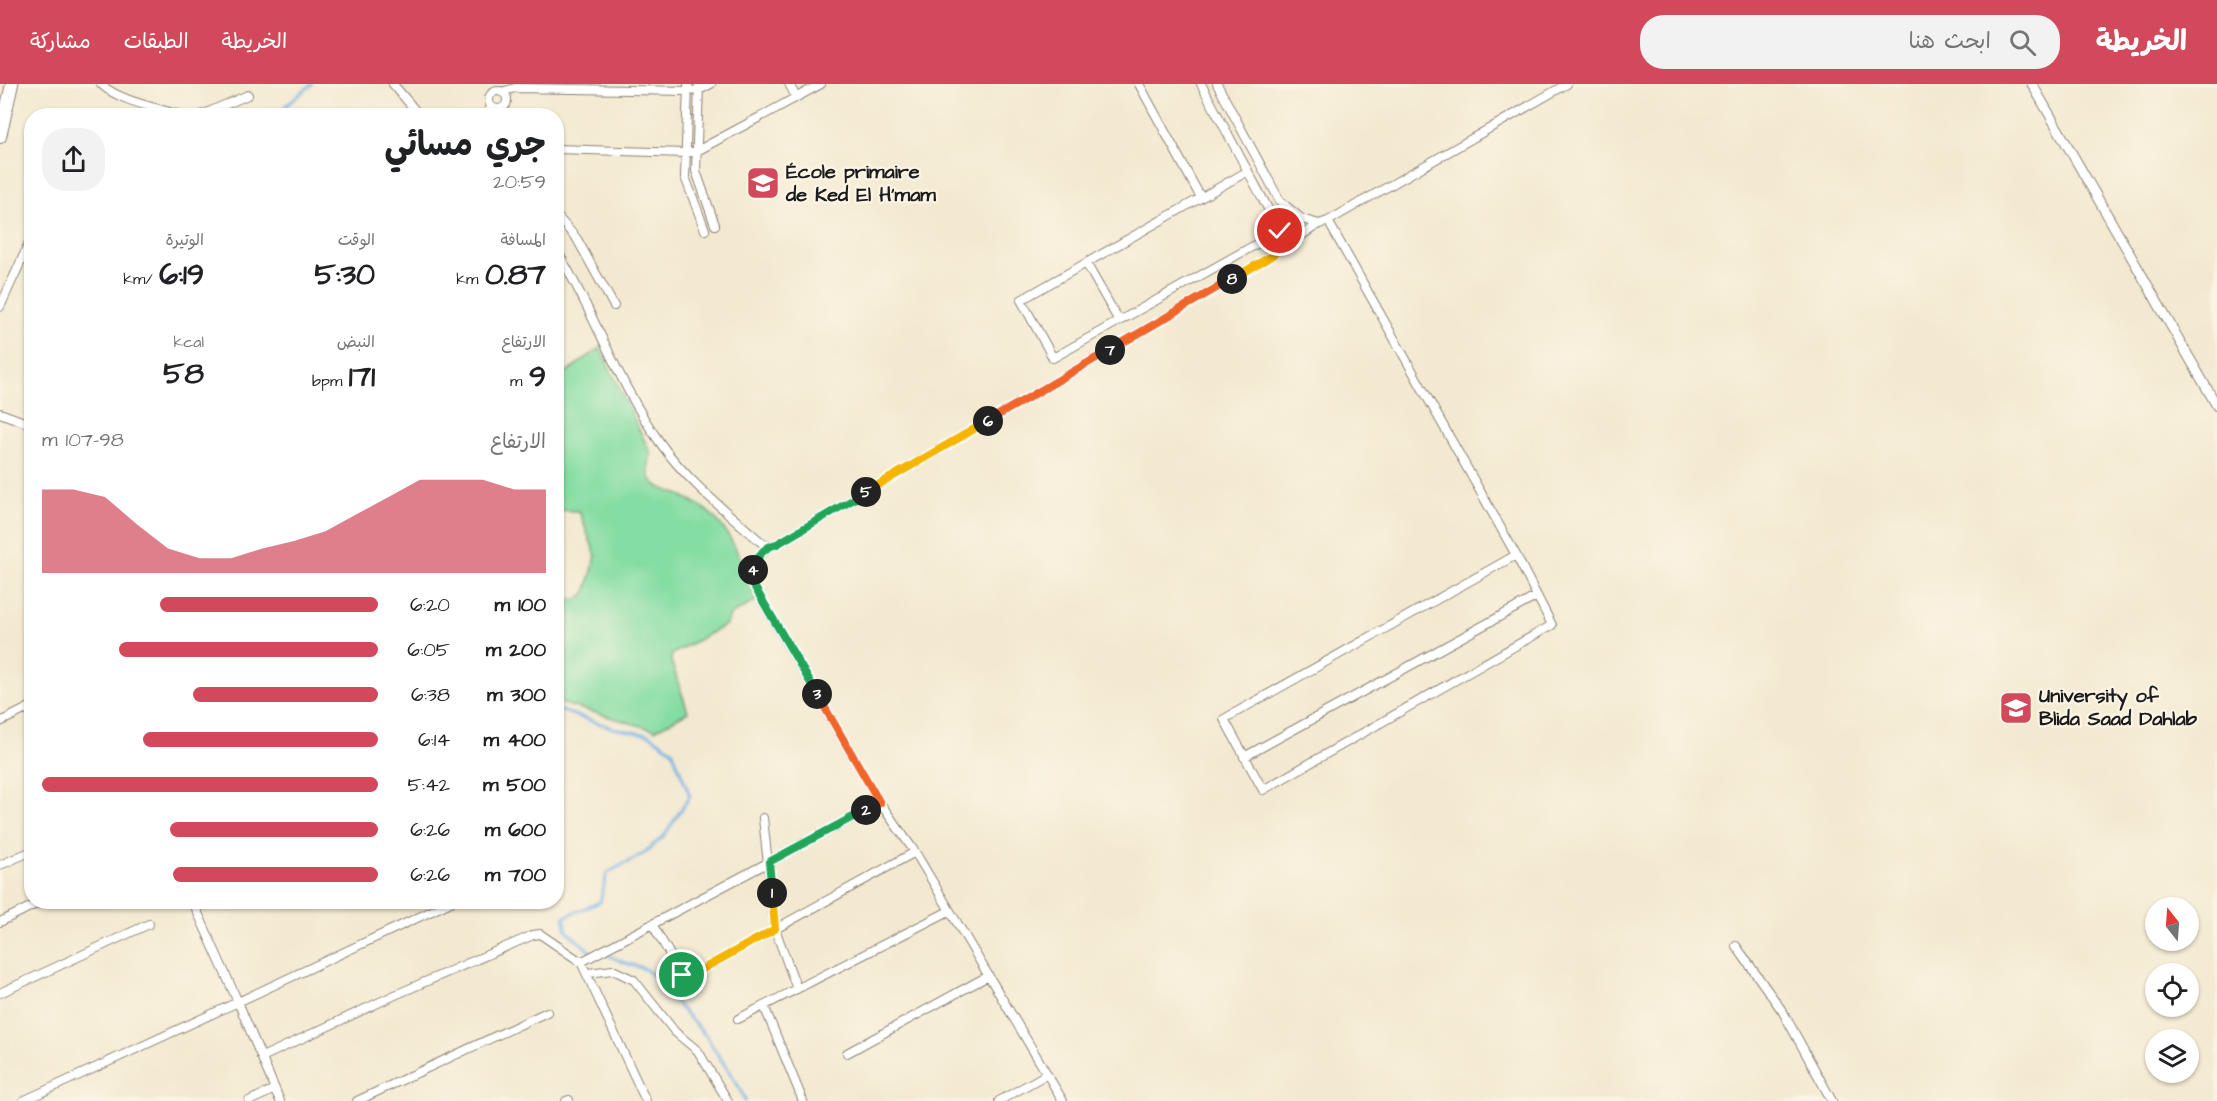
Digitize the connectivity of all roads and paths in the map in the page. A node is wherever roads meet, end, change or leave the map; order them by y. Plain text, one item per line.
1 (12, 84) edge
2 (101, 84) edge
3 (393, 84) edge
4 (711, 84) edge
5 (789, 84) edge
6 (821, 84) edge
7 (1139, 84) edge
8 (1201, 84) edge
9 (1217, 84) edge
10 (1567, 84) edge
11 (2032, 84) edge
12 (688, 87) edge
13 (699, 87) edge
14 (497, 89) edge
15 (248, 95) dead end
16 (796, 98) junction
17 (492, 107) edge
18 (157, 108) edge
19 (218, 108) edge
20 (413, 108) edge
21 (504, 108) edge
22 (0, 137) edge
23 (564, 149) edge
24 (697, 151) junction
25 (686, 153) junction
26 (1248, 171) junction
27 (1201, 198) junction
28 (1302, 219) junction
29 (1324, 223) junction
30 (564, 224) edge
31 (715, 225) dead end
32 (1295, 228) junction
33 (705, 230) dead end
34 (1280, 231) junction
35 (1299, 236) junction
36 (24, 255) edge
37 (1086, 263) junction
38 (564, 264) edge
39 (615, 306) dead end
40 (0, 308) edge
41 (1119, 321) junction
42 (2217, 406) edge
43 (0, 413) edge
44 (24, 421) edge
45 (769, 546) junction
46 (1516, 555) junction
47 (1537, 596) junction
48 (24, 710) edge
49 (0, 722) edge
50 (1244, 757) junction
51 (880, 803) junction
52 (763, 818) dead end
53 (915, 852) junction
54 (24, 854) edge
55 (769, 862) junction
56 (0, 865) edge
57 (26, 909) edge
58 (196, 909) edge
59 (436, 909) edge
60 (949, 910) junction
61 (0, 922) edge
62 (149, 924) dead end
63 (652, 924) junction
64 (775, 929) junction
65 (1736, 946) dead end
66 (581, 962) junction
67 (588, 973) junction
68 (988, 976) junction
69 (797, 989) junction
70 (0, 993) edge
71 (238, 1002) junction
72 (764, 1006) junction
73 (547, 1012) dead end
74 (738, 1019) dead end
75 (847, 1053) dead end
76 (262, 1057) junction
77 (1047, 1074) junction
78 (275, 1089) junction
79 (23, 1101) edge
80 (249, 1101) edge
81 (280, 1101) edge
82 (357, 1101) edge
83 (646, 1101) edge
84 (728, 1101) edge
85 (803, 1101) edge
86 (999, 1101) edge
87 (1063, 1101) edge
88 (1832, 1101) edge

1 - 22 highway
2 - 18 street
3 - 20 street
4 - 13 street
5 - 16 street
6 - 16 street
7 - 27 street
8 - 26 street
9 - 28 street
10 - 29 street
11 - 42 street
12 - 13 street
12 - 14 street
12 - 25 street
13 - 24 street
14 - 17 street
14 - 21 street
15 - 19 street
16 - 24 street
23 - 25 street
24 - 25 street
24 - 31 street
25 - 33 street
26 - 27 street
26 - 34 street
27 - 37 street
28 - 29 street
28 - 32 street
29 - 35 street
29 - 46 street
30 - 39 street
32 - 34 street
32 - 35 street
34 - 41 street
35 - 45 street
36 - 40 street
37 - 41 street
37 - 41 street
38 - 45 street
43 - 44 street
45 - 51 street
46 - 47 street
46 - 50 street
47 - 50 street
47 - 50 street
48 - 49 street
51 - 53 street
51 - 55 street
52 - 55 street
53 - 60 street
53 - 64 street
54 - 56 street
55 - 63 street
55 - 64 street
57 - 61 street
58 - 71 street
59 - 71 street
60 - 68 street
60 - 69 street
62 - 70 street
63 - 64 street
63 - 66 street
64 - 69 street
65 - 88 street
66 - 67 street
66 - 76 street
67 - 83 street
67 - 84 street
68 - 75 street
68 - 77 street
69 - 72 street
71 - 76 street
71 - 79 street
72 - 74 street
72 - 85 street
73 - 82 street
76 - 78 street
77 - 86 street
77 - 87 street
78 - 80 street
78 - 81 street

